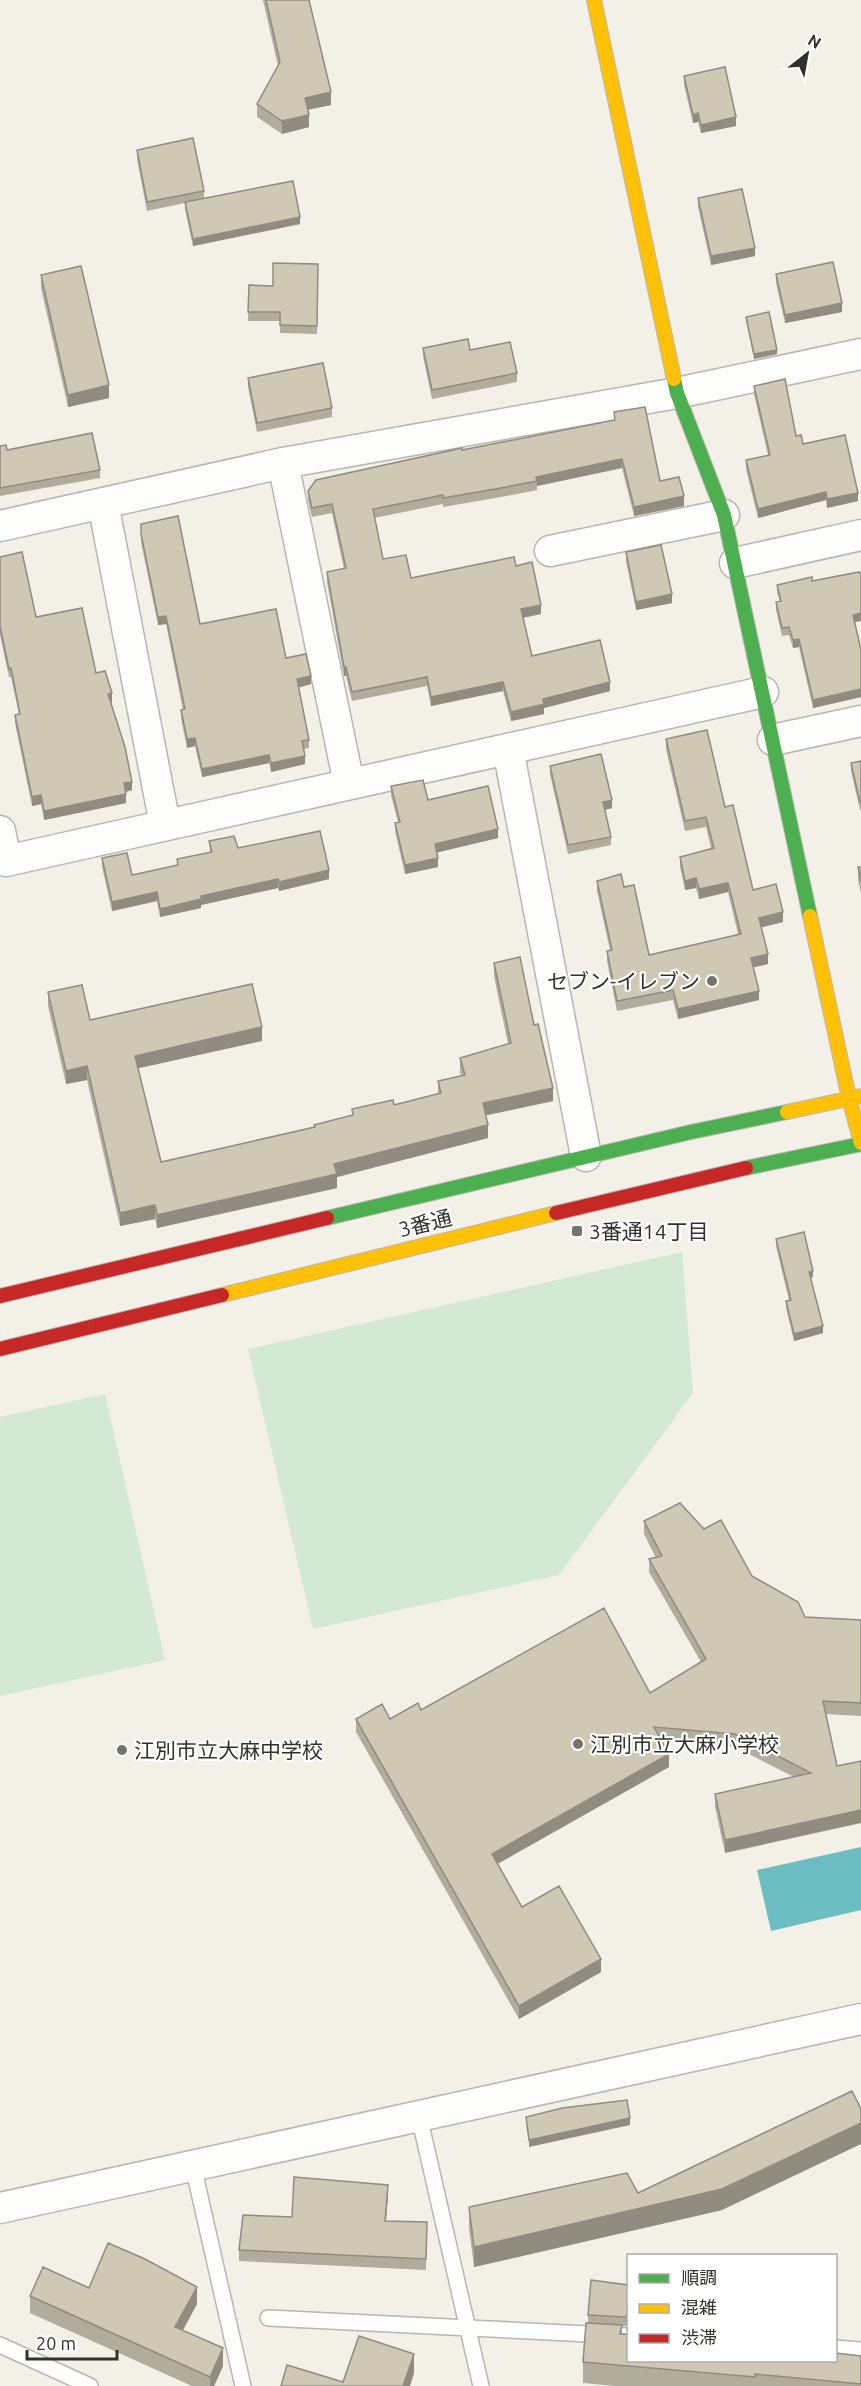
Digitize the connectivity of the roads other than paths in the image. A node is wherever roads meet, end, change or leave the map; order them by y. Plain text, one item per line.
1 (594, 0) edge
2 (861, 354) edge
3 (677, 393) junction
4 (283, 463) junction
5 (103, 503) junction
6 (724, 515) junction
7 (0, 526) edge
8 (861, 535) edge
9 (550, 551) dead end
10 (735, 563) junction
11 (763, 692) junction
12 (861, 721) edge
13 (773, 740) junction
14 (508, 749) junction
15 (349, 784) junction
16 (165, 825) junction
17 (0, 831) edge
18 (855, 1097) edge
19 (861, 1143) edge
20 (586, 1156) junction
21 (0, 1296) edge
22 (0, 1349) edge
23 (861, 2019) edge
24 (419, 2116) junction
25 (193, 2166) junction
26 (0, 2208) edge
27 (268, 2318) dead end
28 (467, 2326) junction
29 (627, 2336) edge
30 (0, 2345) edge
31 (837, 2348) edge
32 (861, 2350) edge
33 (90, 2386) edge
34 (243, 2386) edge
35 (481, 2386) edge

1 - 3 street
2 - 3 street
3 - 4 street
3 - 6 street
4 - 5 street
4 - 15 street
5 - 7 street
5 - 16 street
6 - 9 street
6 - 10 street
8 - 10 street
10 - 11 street
11 - 13 street
11 - 14 street
12 - 13 street
13 - 18 street
14 - 15 street
14 - 20 street
15 - 16 street
16 - 17 street
18 - 19 street
18 - 20 street, 3番通
19 - 22 street, 3番通
20 - 21 street, 3番通
23 - 24 street
24 - 25 street
24 - 28 lane
25 - 26 street
25 - 34 lane
27 - 28 lane
28 - 29 lane
28 - 35 lane
30 - 33 lane
31 - 32 lane

